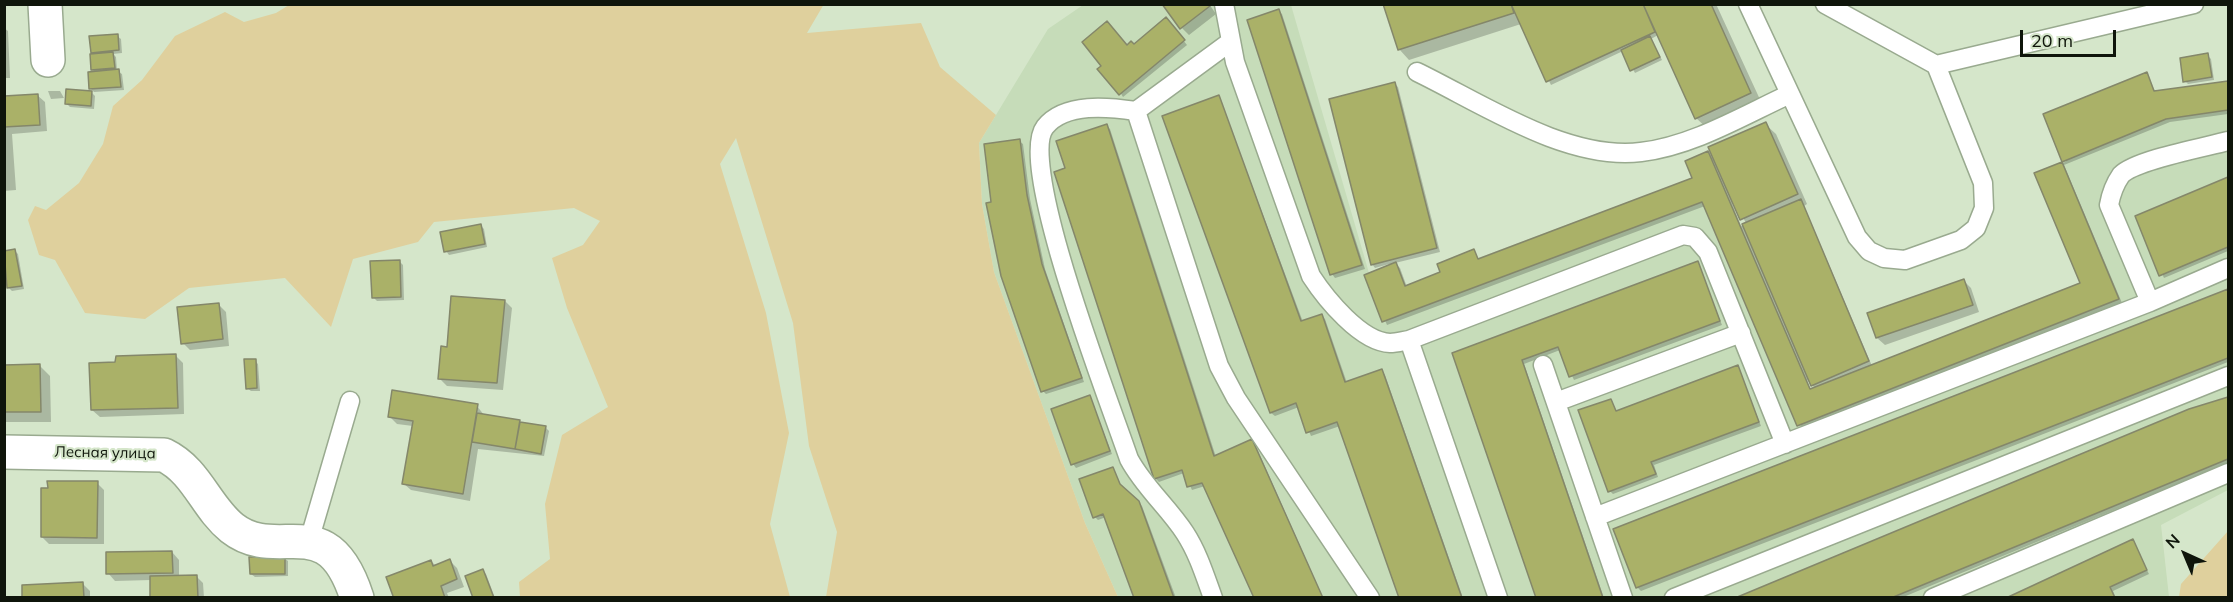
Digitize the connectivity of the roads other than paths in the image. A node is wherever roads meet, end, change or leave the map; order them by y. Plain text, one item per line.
1 (45, 4) edge
2 (1224, 4) edge
3 (1748, 4) edge
4 (1825, 4) edge
5 (2194, 4) edge
6 (1230, 42) junction
7 (48, 60) dead end
8 (1936, 65) junction
9 (1417, 72) dead end
10 (1790, 94) junction
11 (1136, 111) junction
12 (2229, 141) edge
13 (2229, 268) edge
14 (2150, 302) junction
15 (1741, 333) junction
16 (1409, 340) junction
17 (1543, 365) dead end
18 (2229, 376) edge
19 (350, 401) dead end
20 (1556, 402) junction
21 (1785, 444) junction
22 (4, 452) edge
23 (2229, 473) edge
24 (1595, 518) junction
25 (309, 541) junction
26 (357, 597) edge
27 (1213, 597) edge
28 (1370, 597) edge
29 (1498, 597) edge
30 (1623, 597) edge
31 (1674, 597) edge
32 (1933, 597) edge

1 - 7 street
2 - 6 lane
3 - 10 lane
4 - 8 lane
5 - 8 lane
6 - 11 lane
6 - 16 lane
8 - 10 lane
9 - 10 lane
11 - 27 lane
11 - 28 lane
12 - 14 lane
13 - 14 lane
14 - 21 lane
15 - 16 lane
15 - 20 lane
15 - 21 lane
16 - 29 lane
17 - 20 lane
18 - 31 lane
19 - 25 lane
20 - 24 lane
21 - 24 lane
22 - 25 street, Лесная улица
23 - 32 lane
24 - 30 lane
25 - 26 street

